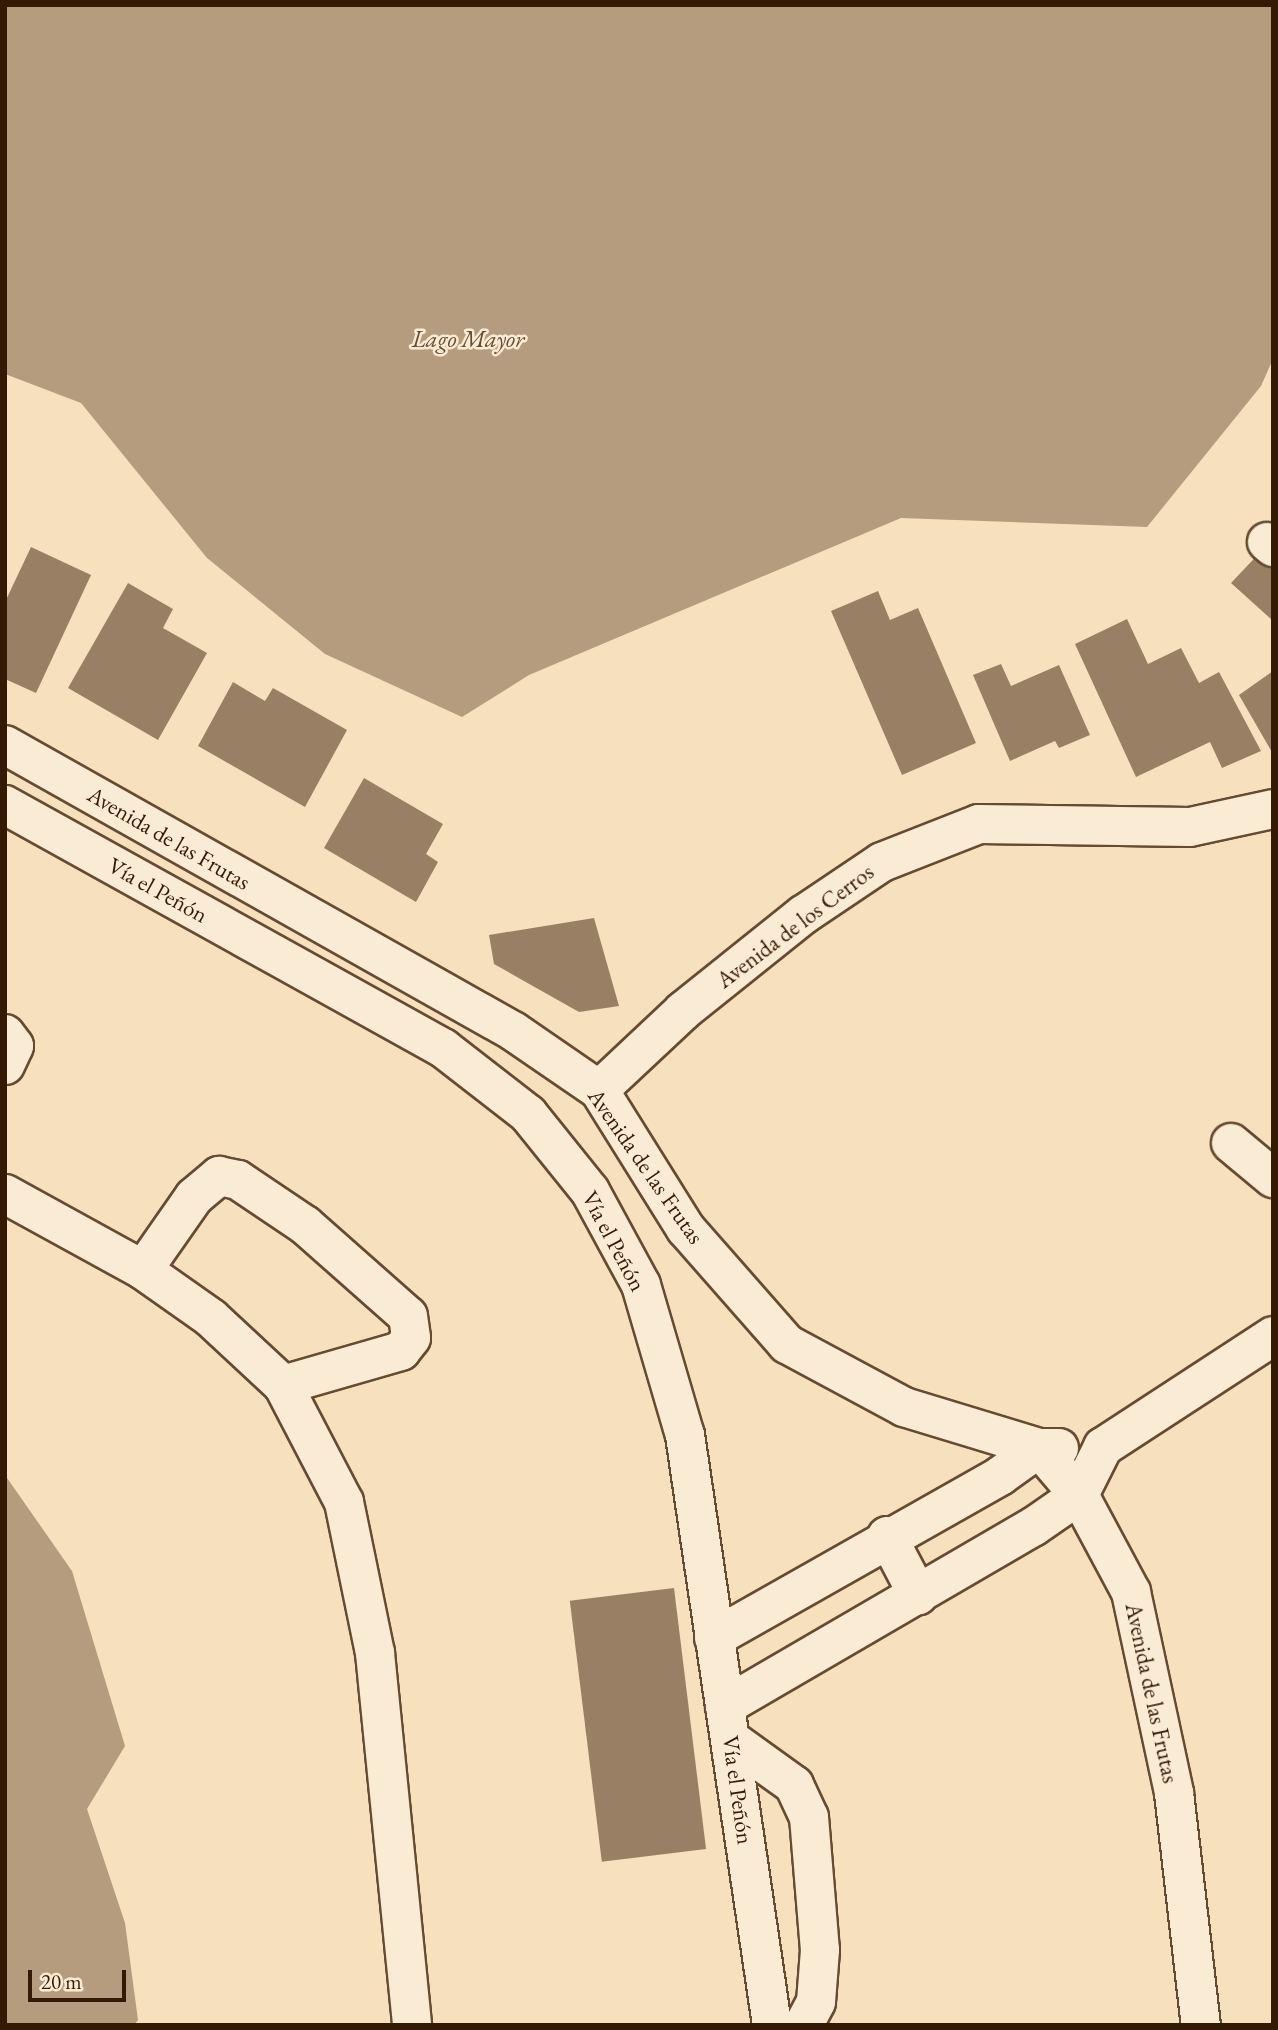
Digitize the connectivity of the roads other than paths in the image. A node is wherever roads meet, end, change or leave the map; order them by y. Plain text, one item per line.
1 (5, 745) edge
2 (5, 805) edge
3 (1273, 809) edge
4 (5, 1034) edge
5 (5, 1065) edge
6 (598, 1090) junction
7 (1231, 1143) dead end
8 (1273, 1178) edge
9 (5, 1194) edge
10 (143, 1270) junction
11 (1273, 1336) edge
12 (283, 1385) junction
13 (1103, 1447) junction
14 (1039, 1448) junction
15 (1079, 1495) junction
16 (887, 1536) junction
17 (918, 1595) junction
18 (714, 1638) junction
19 (728, 1722) junction
20 (412, 2025) edge
21 (772, 2025) edge
22 (804, 2025) edge
23 (1201, 2025) edge

1 - 6 street, Avenida de las Frutas
2 - 18 street, Vía el Peñón
3 - 6 street, Avenida de los Cerros
4 - 5 street
6 - 14 street, Avenida de las Frutas
7 - 8 street
9 - 10 street
10 - 12 street
10 - 12 street
11 - 13 street
12 - 20 street
13 - 14 street
13 - 15 street
14 - 15 street, Avenida de las Frutas
14 - 16 street
15 - 17 street
15 - 23 street, Avenida de las Frutas
16 - 17 street
16 - 18 street
17 - 19 street
18 - 19 street, Vía el Peñón
19 - 21 street, Vía el Peñón
19 - 22 street

